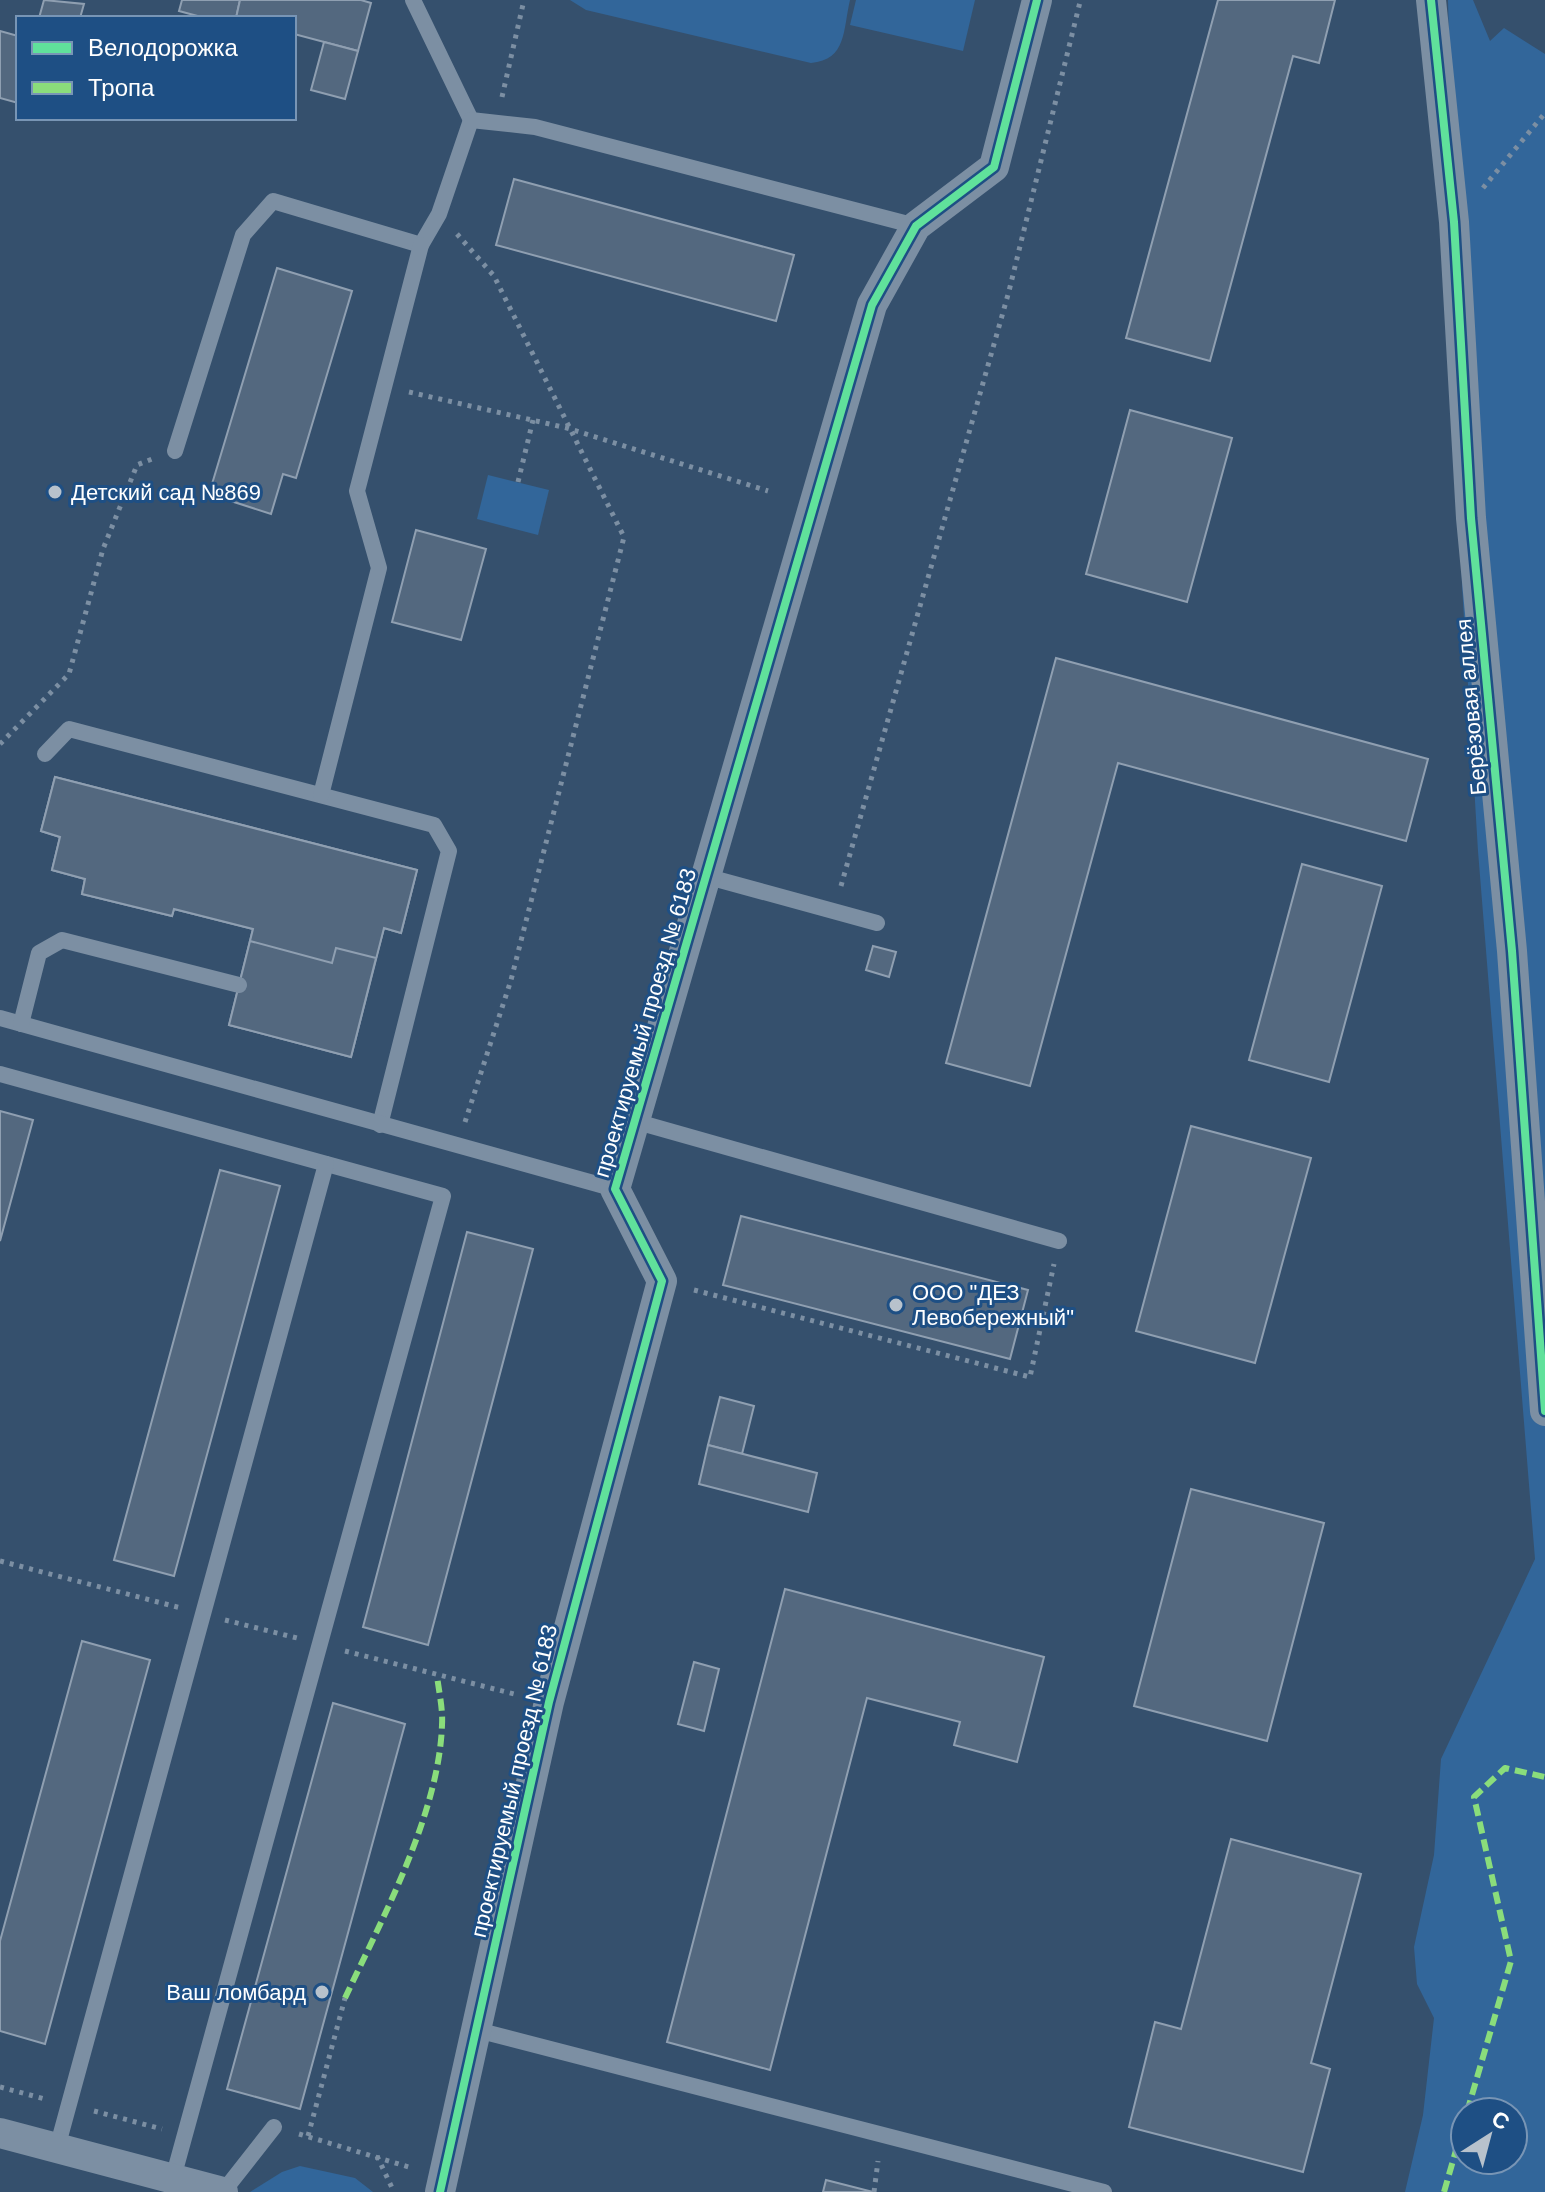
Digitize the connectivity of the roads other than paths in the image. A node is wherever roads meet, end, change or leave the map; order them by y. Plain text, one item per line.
1 (413, 0) edge
2 (1037, 0) edge
3 (1431, 0) edge
4 (471, 120) junction
5 (916, 226) junction
6 (421, 245) junction
7 (175, 451) road end
8 (45, 754) dead end
9 (321, 795) junction
10 (705, 876) junction
11 (877, 923) dead end
12 (239, 985) dead end
13 (0, 1018) edge
14 (21, 1024) junction
15 (0, 1074) edge
16 (634, 1121) junction
17 (380, 1125) junction
18 (326, 1164) junction
19 (615, 1189) junction
20 (1059, 1241) road end
21 (1545, 1411) edge
22 (473, 2029) junction
23 (274, 2127) dead end
24 (0, 2133) edge
25 (57, 2148) junction
26 (173, 2178) junction
27 (442, 2188) edge
28 (223, 2192) edge
29 (1104, 2192) edge

1 - 4 lane
2 - 5 street, проектируемый проезд № 6183
3 - 21 street, Берёзовая аллея
4 - 5 lane
4 - 6 lane
5 - 10 street, проектируемый проезд № 6183
6 - 7 lane
6 - 9 lane
8 - 9 lane
9 - 17 lane
10 - 11 lane
10 - 16 street, проектируемый проезд № 6183
12 - 14 lane
13 - 14 lane
14 - 17 lane
15 - 18 lane
16 - 19 street, проектируемый проезд № 6183
16 - 20 lane
17 - 19 lane
18 - 25 lane
18 - 26 lane
19 - 22 street, проектируемый проезд № 6183
22 - 27 street, проектируемый проезд № 6183
22 - 29 lane
23 - 28 lane
24 - 25 street
25 - 26 street
26 - 28 street

